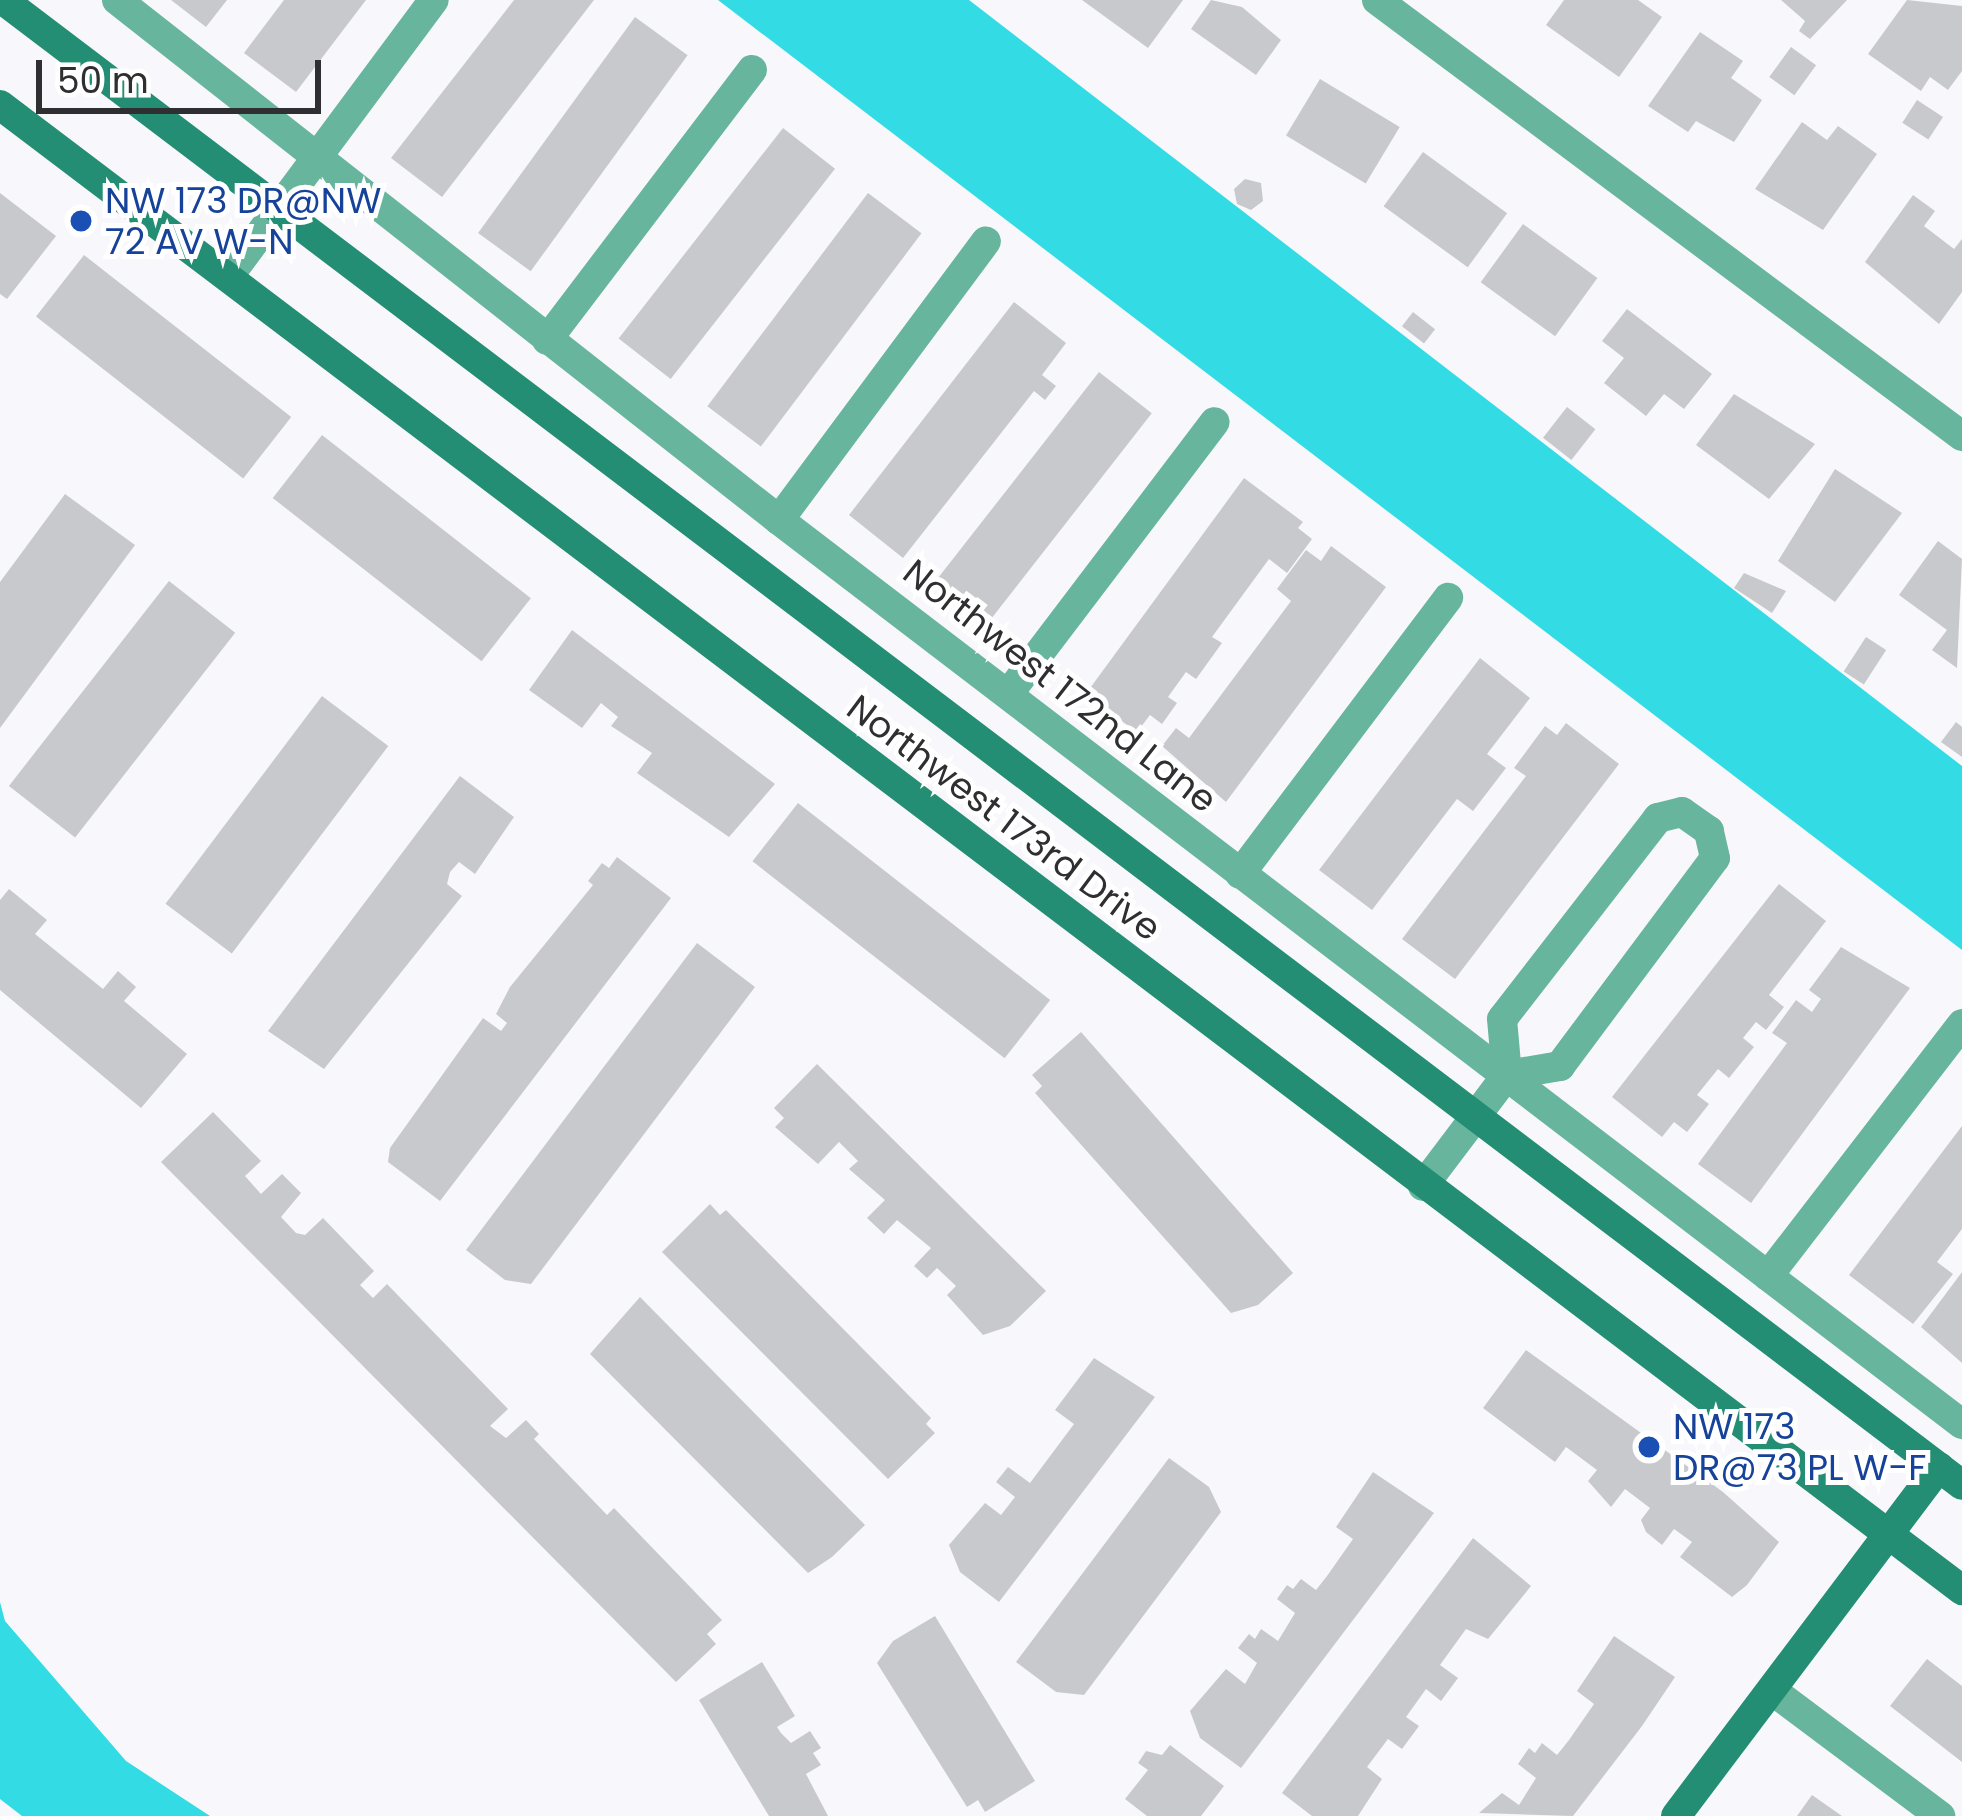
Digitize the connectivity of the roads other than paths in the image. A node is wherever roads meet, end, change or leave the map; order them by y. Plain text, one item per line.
1 (3, 0) edge
2 (117, 0) edge
3 (434, 0) edge
4 (1377, 0) edge
5 (752, 70) dead end
6 (0, 105) edge
7 (316, 157) junction
8 (279, 210) junction
9 (986, 241) dead end
10 (228, 277) junction
11 (547, 340) junction
12 (1215, 422) dead end
13 (1962, 436) edge
14 (778, 520) junction
15 (1448, 598) dead end
16 (1009, 693) junction
17 (1240, 874) junction
18 (1962, 1024) edge
19 (1507, 1075) junction
20 (1476, 1120) junction
21 (1423, 1186) junction
22 (1768, 1276) junction
23 (1962, 1424) edge
24 (1950, 1476) edge
25 (1888, 1534) junction
26 (1962, 1590) edge
27 (1773, 1691) junction
28 (1676, 1816) edge
29 (1940, 1816) edge

1 - 8 street, Northwest 173rd Drive
2 - 7 street, Northwest 172nd Lane
3 - 7 street
4 - 13 street
5 - 11 street
6 - 10 street, Northwest 173rd Drive
7 - 8 street
7 - 11 street, Northwest 172nd Lane
8 - 10 street
8 - 20 street, Northwest 173rd Drive
9 - 14 street
10 - 21 street, Northwest 173rd Drive
11 - 14 street, Northwest 172nd Lane
12 - 16 street
14 - 16 street, Northwest 172nd Lane
15 - 17 street
16 - 17 street, Northwest 172nd Lane
17 - 19 street, Northwest 172nd Lane
18 - 22 street
19 - 19 street
19 - 20 street
19 - 22 street, Northwest 172nd Lane
20 - 21 street
20 - 24 street, Northwest 173rd Drive
21 - 25 street, Northwest 173rd Drive
22 - 23 street, Northwest 172nd Lane
24 - 25 street
25 - 26 street, Northwest 173rd Drive
25 - 27 street
27 - 28 street
27 - 29 street

